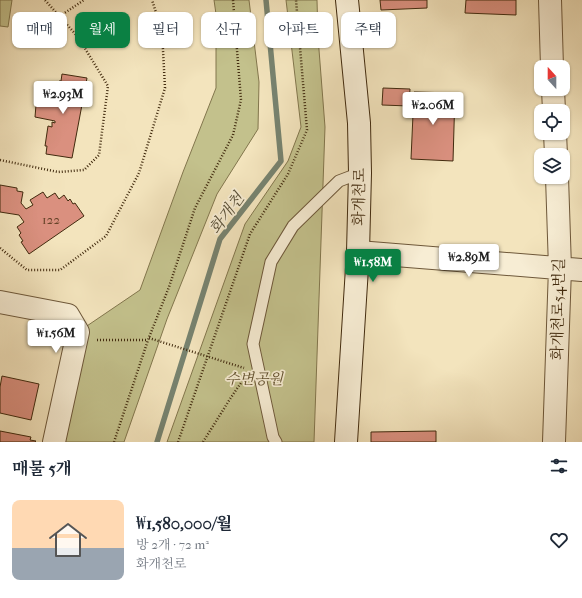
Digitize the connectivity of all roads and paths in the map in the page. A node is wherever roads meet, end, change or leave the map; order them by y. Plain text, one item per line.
1 (45, 0) edge
2 (84, 0) edge
3 (152, 0) edge
4 (233, 0) edge
5 (296, 0) edge
6 (347, 0) edge
7 (550, 0) edge
8 (56, 12) edge
9 (66, 12) edge
10 (67, 24) edge
11 (552, 60) edge
12 (0, 160) edge
13 (360, 173) junction
14 (557, 184) edge
15 (0, 248) edge
16 (358, 252) junction
17 (560, 268) junction
18 (582, 270) edge
19 (0, 302) edge
20 (148, 339) junction
21 (76, 340) junction
22 (208, 356) junction
23 (54, 442) edge
24 (114, 442) edge
25 (178, 442) edge
26 (203, 442) edge
27 (276, 442) edge
28 (346, 442) edge
29 (554, 442) edge

1 - 8 path
2 - 9 path
3 - 15 path
4 - 20 path
5 - 22 path
6 - 13 street, 화개천로
7 - 11 street
10 - 12 path
13 - 16 street, 화개천로
13 - 27 lane
14 - 17 street, 화개천로54번길
16 - 17 street
16 - 28 street, 화개천로
17 - 18 street
17 - 29 street, 화개천로54번길
19 - 21 street
20 - 21 path
20 - 22 path
20 - 24 path
21 - 23 street
22 - 25 path
22 - 26 path

